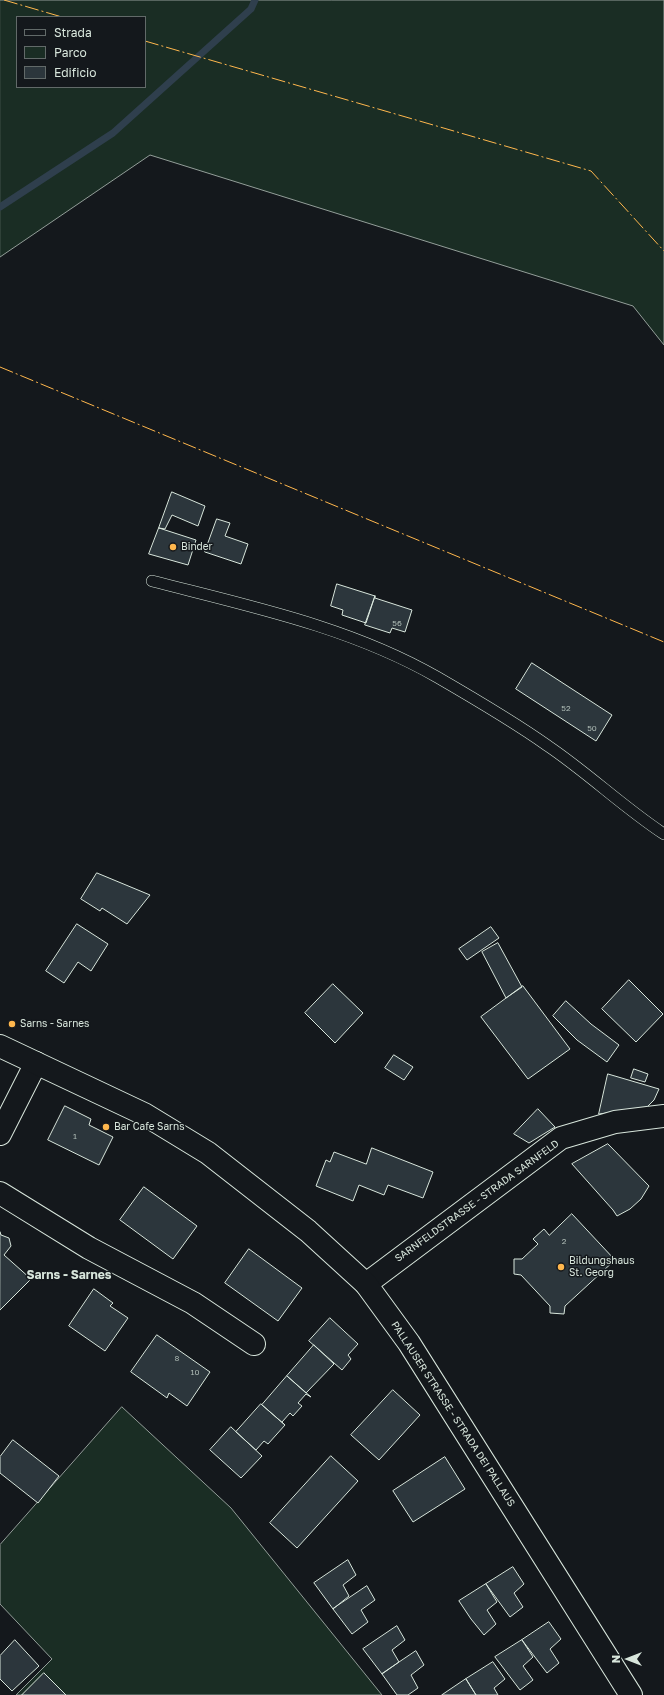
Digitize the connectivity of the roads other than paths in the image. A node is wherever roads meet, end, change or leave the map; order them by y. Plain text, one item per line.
1 (152, 581) dead end
2 (664, 834) edge
3 (1, 1049) edge
4 (36, 1063) junction
5 (664, 1116) edge
6 (0, 1134) edge
7 (0, 1193) edge
8 (366, 1284) junction
9 (254, 1344) dead end
10 (631, 1695) edge

1 - 2 lane
3 - 4 street, PALLAUSER STRASSE - STRADA DEI PALLAUS
4 - 6 street
4 - 8 street, PALLAUSER STRASSE - STRADA DEI PALLAUS
5 - 8 street, SARNFELDSTRASSE - STRADA SARNFELD
7 - 9 street
8 - 10 street, PALLAUSER STRASSE - STRADA DEI PALLAUS

